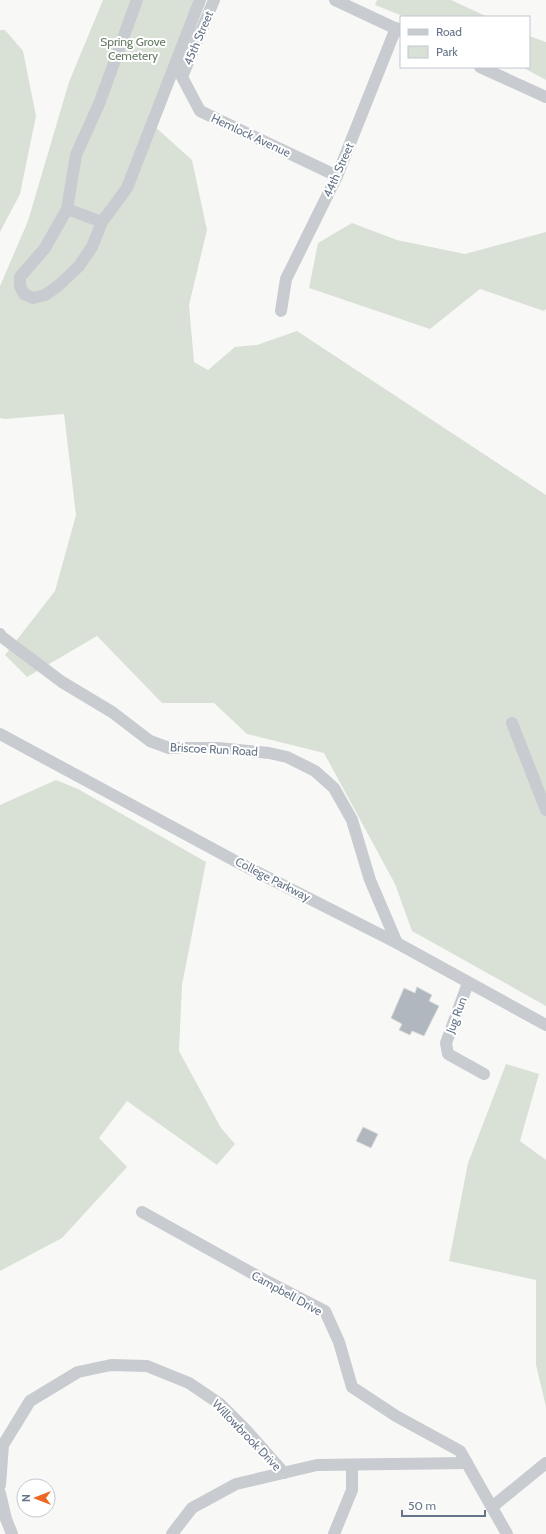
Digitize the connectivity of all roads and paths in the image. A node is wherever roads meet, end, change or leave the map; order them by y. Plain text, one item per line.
1 (137, 0) edge
2 (200, 0) edge
3 (214, 0) edge
4 (335, 0) edge
5 (398, 29) edge
6 (482, 68) edge
7 (182, 77) joint
8 (546, 97) edge
9 (337, 176) junction
10 (67, 210) junction
11 (102, 222) junction
12 (281, 311) dead end
13 (0, 634) edge
14 (512, 723) dead end
15 (0, 734) edge
16 (546, 810) edge
17 (397, 943) junction
18 (468, 983) junction
19 (546, 1025) edge
20 (484, 1074) dead end
21 (142, 1212) dead end
22 (468, 1463) junction
23 (546, 1463) edge
24 (352, 1465) junction
25 (284, 1473) junction
26 (0, 1484) edge
27 (0, 1493) edge
28 (492, 1507) junction
29 (12, 1534) edge
30 (172, 1534) edge
31 (334, 1534) edge
32 (507, 1534) edge

1 - 10 street
2 - 11 street
3 - 7 street, 45th Street
4 - 5 street
5 - 9 street, 44th Street
6 - 8 street
7 - 9 street, Hemlock Avenue
9 - 12 street, 44th Street
10 - 11 street
10 - 11 street
13 - 17 street, Briscoe Run Road
14 - 16 street
15 - 17 street, College Parkway
17 - 18 street, College Parkway
18 - 19 street, College Parkway
18 - 20 street, Jug Run
21 - 22 street, Campbell Drive
22 - 24 street, Willowbrook Drive
22 - 28 street, Campbell Drive
23 - 28 street
24 - 25 street, Willowbrook Drive
24 - 31 street
25 - 26 street, Willowbrook Drive
25 - 30 street, Willowbrook Drive
27 - 29 street
28 - 32 street, Campbell Drive

